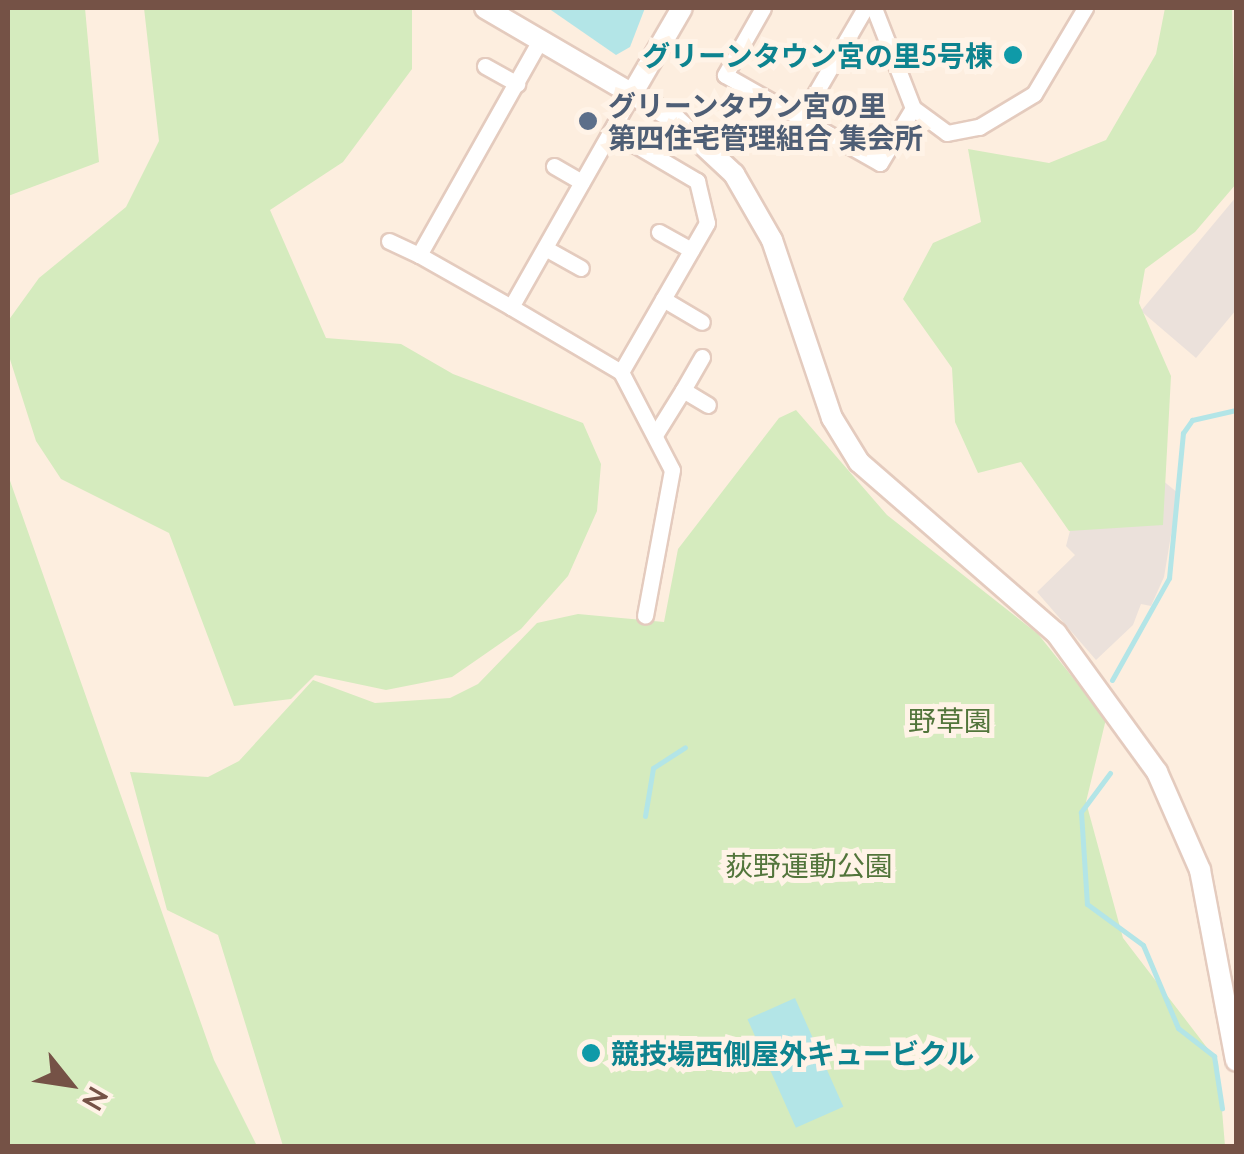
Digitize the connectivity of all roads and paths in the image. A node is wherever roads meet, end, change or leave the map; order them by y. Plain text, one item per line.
1 (485, 8) edge
2 (682, 8) edge
3 (762, 8) edge
4 (865, 8) edge
5 (874, 8) edge
6 (1085, 8) edge
7 (539, 42) junction
8 (485, 66) dead end
9 (516, 84) junction
10 (632, 94) junction
11 (912, 108) junction
12 (801, 118) junction
13 (612, 131) junction
14 (554, 166) dead end
15 (582, 182) junction
16 (659, 232) dead end
17 (389, 241) dead end
18 (545, 248) junction
19 (691, 250) junction
20 (419, 255) junction
21 (581, 268) dead end
22 (663, 299) junction
23 (511, 308) junction
24 (702, 322) dead end
25 (702, 357) dead end
26 (622, 372) junction
27 (683, 390) junction
28 (708, 405) dead end
29 (654, 435) junction
30 (642, 604) dead end
31 (1236, 1060) edge

1 - 7 street
2 - 10 street
3 - 12 street
4 - 12 street
5 - 11 street
6 - 11 street
7 - 9 street
7 - 10 street
8 - 9 street
9 - 20 street
10 - 13 street
10 - 31 street
11 - 12 street
13 - 15 street
13 - 19 street
14 - 15 street
15 - 18 street
16 - 19 street
17 - 20 street
18 - 21 street
18 - 23 street
19 - 22 street
20 - 23 street
22 - 24 street
22 - 26 street
23 - 26 street
25 - 27 street
26 - 29 street
27 - 28 street
27 - 29 street
29 - 30 street

